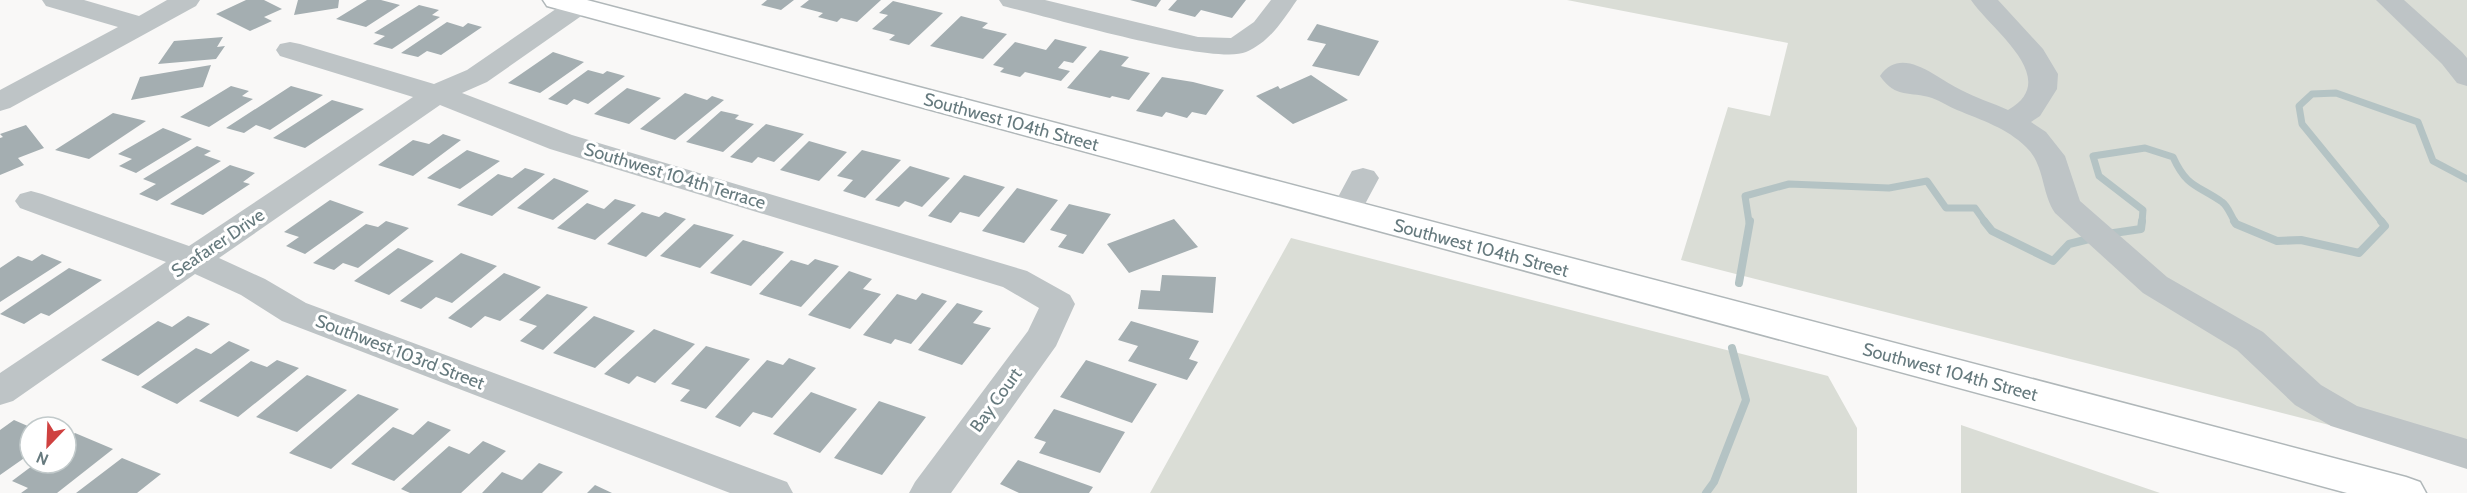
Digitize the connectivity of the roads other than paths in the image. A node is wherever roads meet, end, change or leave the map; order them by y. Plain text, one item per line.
1 (55, 0) edge
2 (187, 0) edge
3 (1012, 0) edge
4 (1284, 0) edge
5 (1984, 0) edge
6 (2389, 0) edge
7 (564, 2) edge
8 (142, 25) junction
9 (290, 50) dead end
10 (2467, 77) edge
11 (1936, 90) dead end
12 (436, 94) junction
13 (0, 102) edge
14 (2009, 122) junction
15 (1363, 178) dead end
16 (31, 201) dead end
17 (1346, 212) junction
18 (194, 260) junction
19 (1058, 304) joint
20 (0, 391) edge
21 (2467, 454) edge
22 (774, 493) edge
23 (929, 493) edge
24 (2406, 493) edge

1 - 8 street
2 - 8 street
3 - 4 street
5 - 14 street
6 - 10 street
7 - 12 street, Seafarer Drive
7 - 17 main road, Southwest 104th Street
8 - 13 street
9 - 12 street, Southwest 104th Terrace
11 - 14 street
12 - 18 street, Seafarer Drive
12 - 19 street, Southwest 104th Terrace
14 - 21 street
15 - 17 street
16 - 18 street, Southwest 103rd Street
17 - 24 main road, Southwest 104th Street
18 - 20 street, Seafarer Drive
18 - 22 street, Southwest 103rd Street
19 - 23 street, Bay Court

